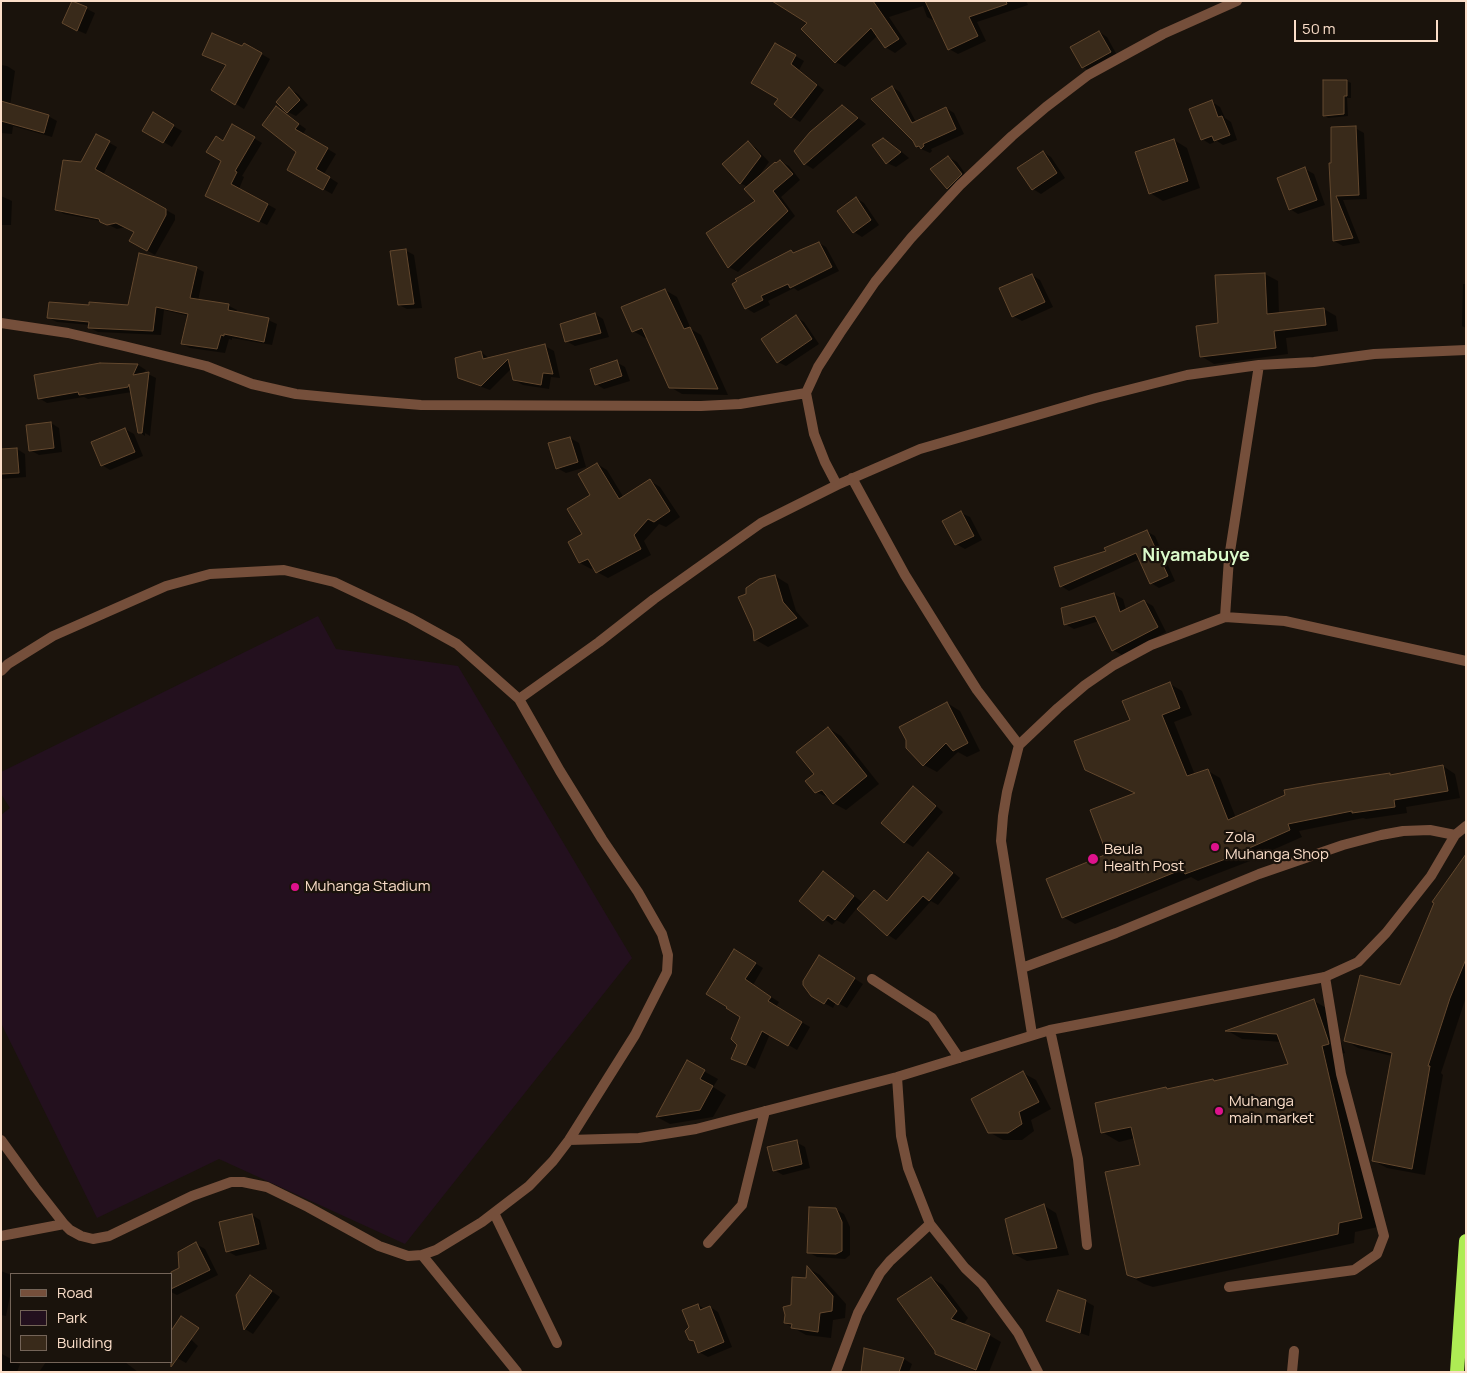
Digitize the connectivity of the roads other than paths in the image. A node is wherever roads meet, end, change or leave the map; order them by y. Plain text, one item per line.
1 (1237, 1) edge
2 (1, 323) edge
3 (1466, 350) edge
4 (1259, 365) junction
5 (806, 393) junction
6 (852, 478) junction
7 (836, 485) junction
8 (1225, 617) junction
9 (1466, 661) edge
10 (1, 671) edge
11 (519, 699) junction
12 (1018, 745) junction
13 (1466, 826) edge
14 (1455, 835) junction
15 (1022, 968) junction
16 (1325, 977) junction
17 (872, 979) dead end
18 (1050, 1030) junction
19 (1032, 1034) junction
20 (959, 1058) junction
21 (897, 1077) junction
22 (765, 1111) junction
23 (1, 1140) edge
24 (570, 1140) junction
25 (494, 1213) junction
26 (64, 1224) junction
27 (930, 1224) junction
28 (1, 1236) edge
29 (1466, 1242) edge
30 (708, 1243) dead end
31 (1087, 1245) dead end
32 (422, 1255) junction
33 (1229, 1287) dead end
34 (557, 1343) dead end
35 (1294, 1351) dead end
36 (517, 1372) edge
37 (836, 1372) edge
38 (1038, 1372) edge
39 (1292, 1372) edge
40 (1457, 1372) edge

1 - 5 street
2 - 5 street
3 - 4 street
4 - 6 street
4 - 8 street
5 - 7 street
6 - 7 street
6 - 12 street
7 - 11 street
8 - 9 street
8 - 12 street
10 - 11 street
11 - 24 street
12 - 15 street
13 - 14 street
14 - 15 street
14 - 16 street
15 - 19 street
16 - 18 street
16 - 33 street
17 - 20 street
18 - 19 street
18 - 31 street
19 - 20 street
20 - 21 street
21 - 22 street
21 - 27 street
22 - 24 street
22 - 30 street
23 - 26 street
24 - 25 street
25 - 32 street
25 - 34 street
26 - 28 street
26 - 32 street
27 - 37 street
27 - 38 street
29 - 40 highway
32 - 36 street
35 - 39 street

